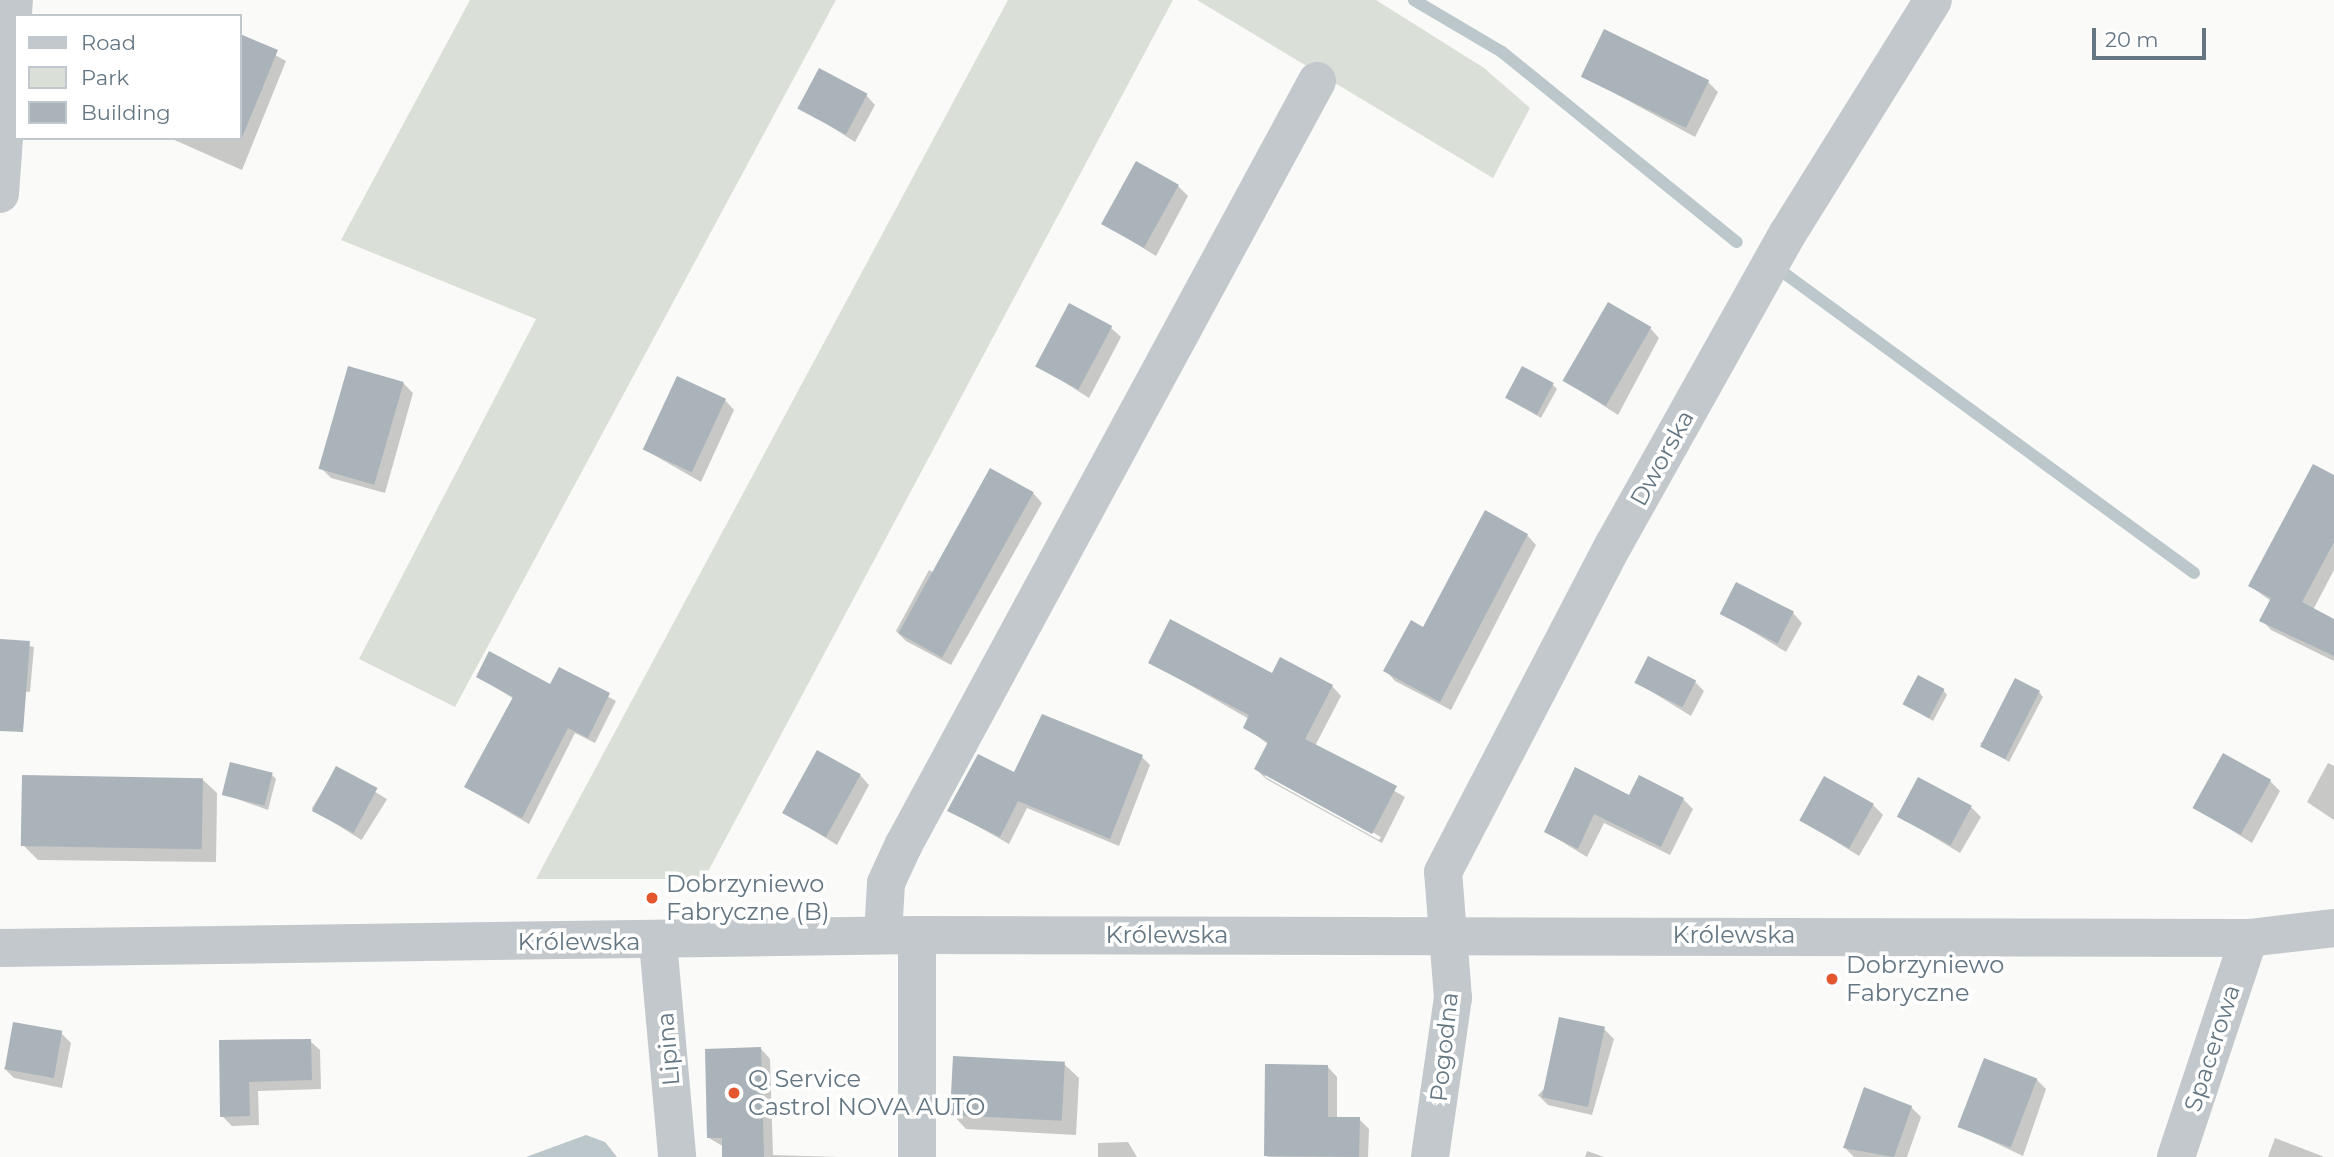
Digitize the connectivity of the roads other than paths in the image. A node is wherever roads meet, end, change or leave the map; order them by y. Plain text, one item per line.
1 (1933, 0) edge
2 (9, 4) edge
3 (1317, 81) dead end
4 (0, 194) edge
5 (2334, 928) edge
6 (900, 935) junction
7 (1445, 936) junction
8 (2249, 938) junction
9 (658, 942) junction
10 (0, 948) edge
11 (677, 1157) edge
12 (917, 1157) edge
13 (1430, 1157) edge
14 (2176, 1157) edge

1 - 7 street, Dworska
2 - 4 street
3 - 6 street
5 - 8 street, Królewska
6 - 7 street, Królewska
6 - 9 street, Królewska
6 - 12 street
7 - 8 street, Królewska
7 - 13 street, Pogodna
8 - 14 street, Spacerowa
9 - 10 street, Królewska
9 - 11 street, Lipina

